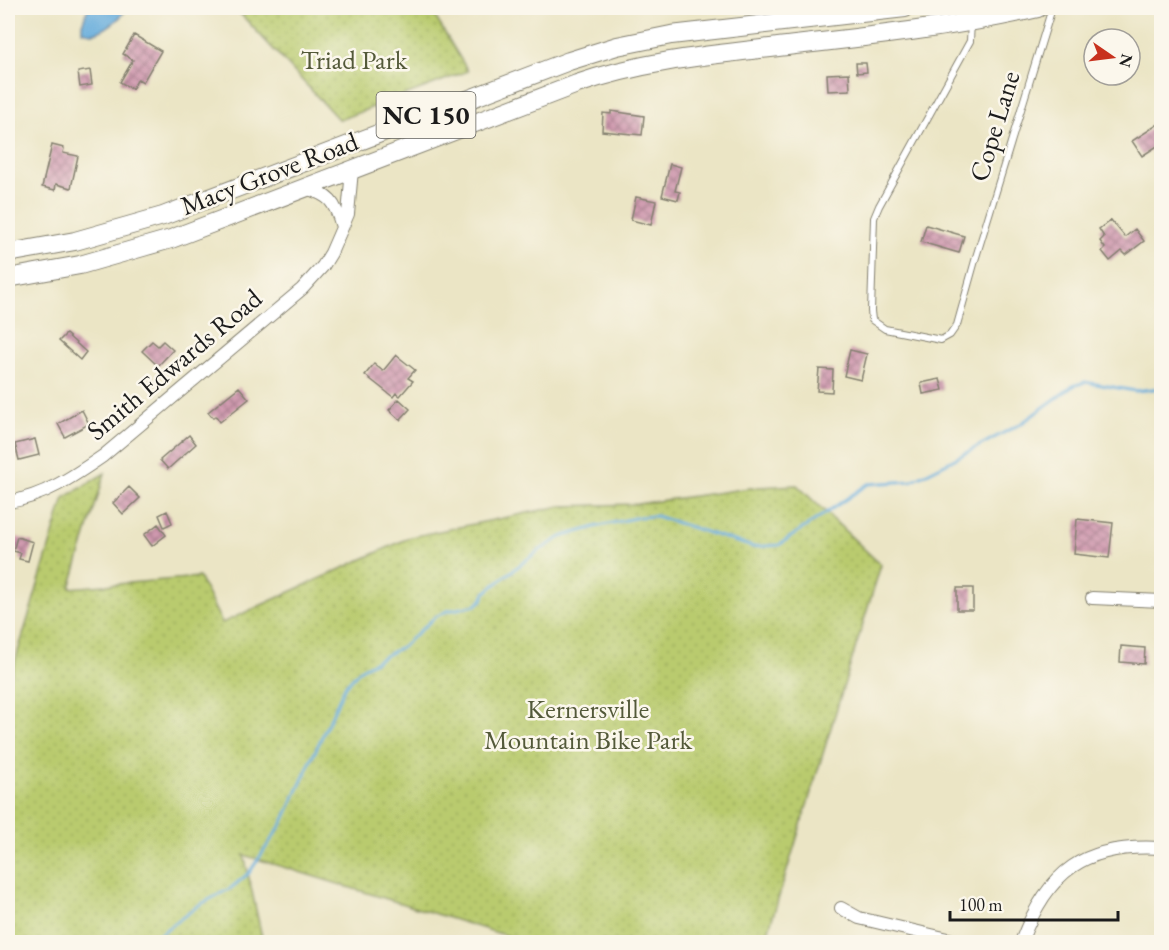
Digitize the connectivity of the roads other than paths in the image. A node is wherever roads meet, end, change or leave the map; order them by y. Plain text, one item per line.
1 (905, 8) edge
2 (1038, 8) edge
3 (1053, 8) edge
4 (854, 14) junction
5 (971, 22) junction
6 (705, 56) junction
7 (325, 154) junction
8 (352, 170) junction
9 (305, 188) junction
10 (342, 227) junction
11 (171, 239) junction
12 (8, 253) edge
13 (8, 278) edge
14 (8, 502) edge
15 (1092, 598) dead end
16 (1161, 601) edge
17 (1161, 848) edge
18 (841, 908) dead end
19 (961, 942) edge
20 (1021, 942) edge

1 - 4 main road, Macy Grove Road / NC 150
2 - 5 main road, Macy Grove Road / NC 150
3 - 5 lane, Cope Lane
4 - 6 main road
4 - 7 main road, Macy Grove Road / NC 150
5 - 6 main road, Macy Grove Road / NC 150
6 - 8 main road, Macy Grove Road / NC 150
7 - 11 main road
7 - 12 main road, Macy Grove Road / NC 150
8 - 9 main road, Macy Grove Road / NC 150
8 - 10 street, Smith Edwards Road
9 - 10 street
9 - 11 main road, Macy Grove Road / NC 150
10 - 14 street, Smith Edwards Road
11 - 13 main road, Macy Grove Road / NC 150
15 - 16 street
17 - 20 street
18 - 19 street

